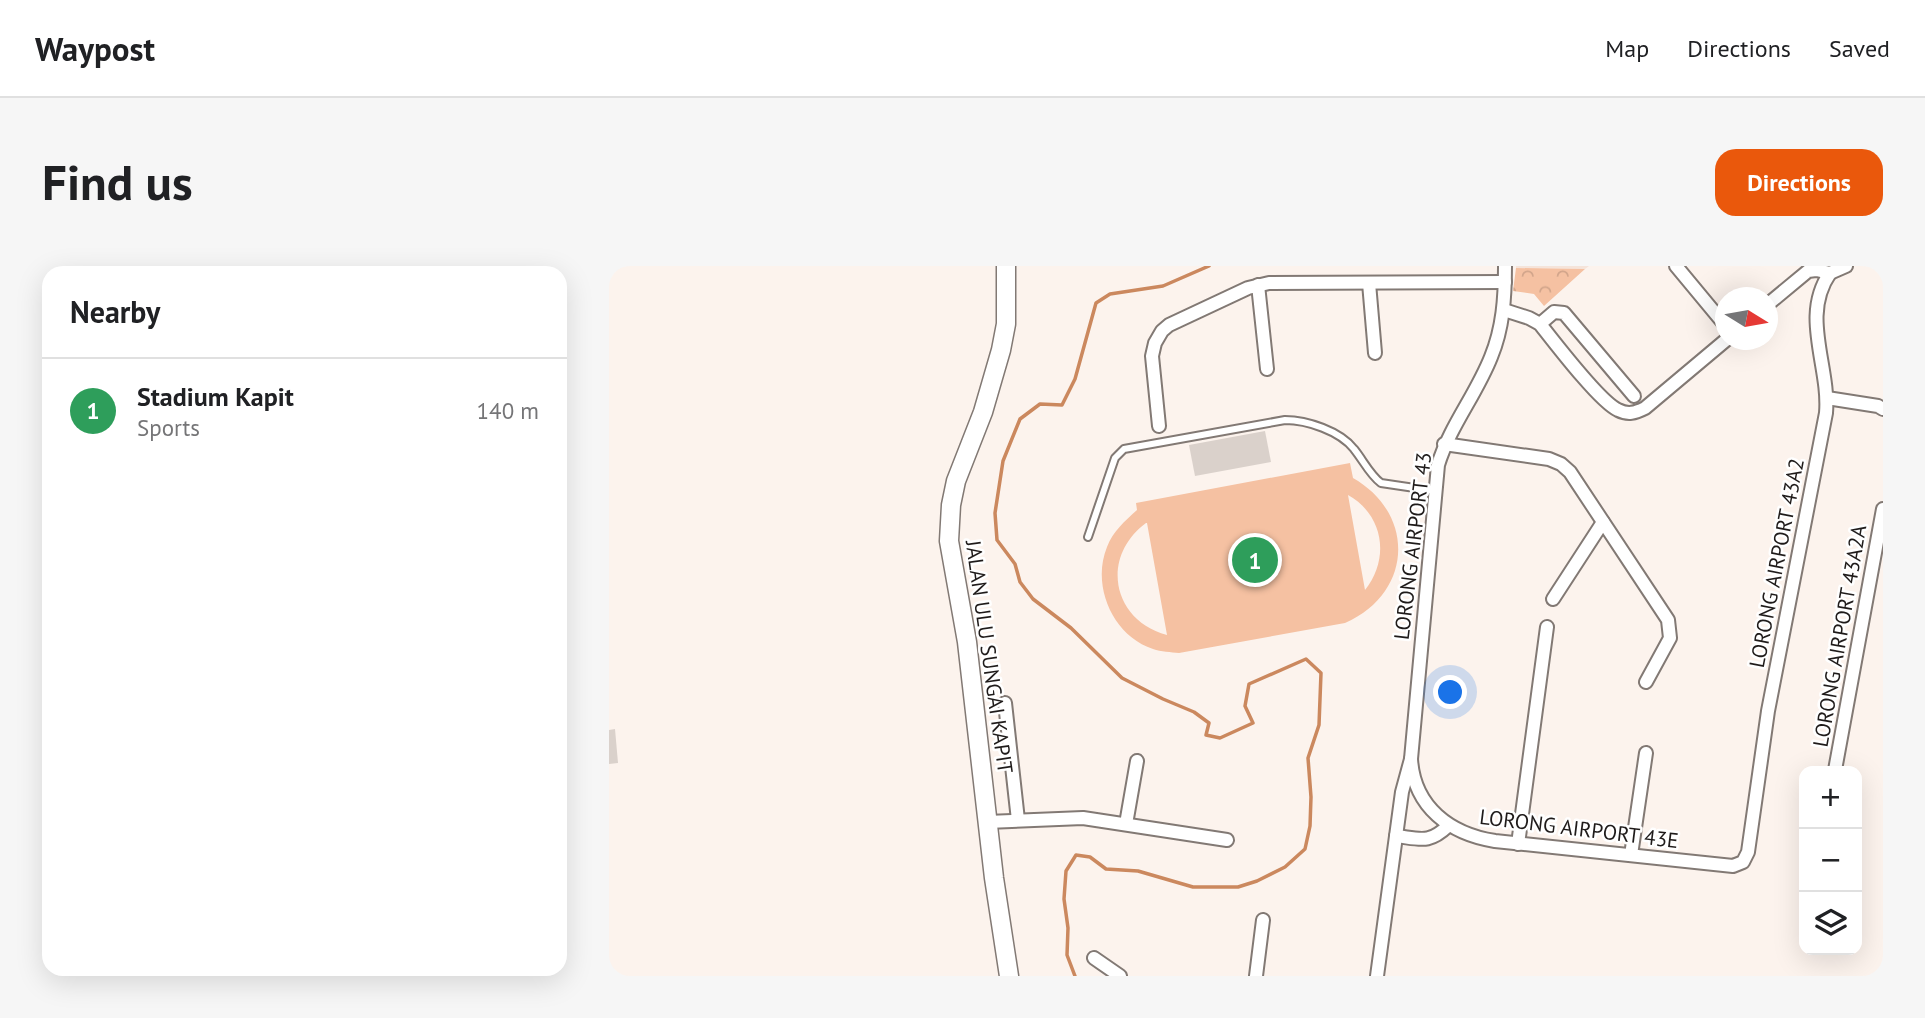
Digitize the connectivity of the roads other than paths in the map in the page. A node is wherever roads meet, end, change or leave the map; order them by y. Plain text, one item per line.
1 (1006, 266) edge
2 (1505, 266) edge
3 (1676, 266) edge
4 (1846, 266) edge
5 (1830, 273) junction
6 (1505, 282) junction
7 (1369, 283) junction
8 (1258, 285) junction
9 (1778, 296) edge
10 (1504, 310) junction
11 (1715, 313) edge
12 (1540, 324) junction
13 (1715, 349) edge
14 (1375, 353) dead end
15 (1267, 369) dead end
16 (1634, 396) dead end
17 (1827, 398) junction
18 (1883, 409) edge
19 (1159, 426) dead end
20 (1444, 444) junction
21 (1434, 491) junction
22 (1883, 509) edge
23 (1603, 522) junction
24 (1088, 537) dead end
25 (1553, 599) dead end
26 (1547, 627) dead end
27 (1646, 682) dead end
28 (1005, 703) dead end
29 (1646, 753) dead end
30 (1411, 759) junction
31 (1137, 761) dead end
32 (1836, 766) edge
33 (1018, 821) junction
34 (987, 822) junction
35 (1126, 824) junction
36 (1448, 826) junction
37 (1396, 836) junction
38 (1227, 840) dead end
39 (1518, 844) junction
40 (1631, 855) junction
41 (1743, 862) joint
42 (1263, 920) dead end
43 (1094, 958) dead end
44 (1009, 976) edge
45 (1119, 976) edge
46 (1256, 976) edge
47 (1377, 976) edge

1 - 34 main road, JALAN ULU SUNGAI KAPIT
2 - 6 street, LORONG AIRPORT 43
3 - 11 street
4 - 5 street
5 - 9 street
5 - 17 street, LORONG AIRPORT 43A2
6 - 7 street
6 - 10 street, LORONG AIRPORT 43
7 - 8 street
7 - 14 street
8 - 15 street
8 - 19 street
10 - 12 street
10 - 20 street, LORONG AIRPORT 43
12 - 13 street
12 - 16 street
17 - 18 street
17 - 41 street, LORONG AIRPORT 43A2
20 - 21 street, LORONG AIRPORT 43
20 - 23 street
21 - 24 lane
21 - 30 street, LORONG AIRPORT 43
22 - 32 street, LORONG AIRPORT 43A2A
23 - 25 street
23 - 27 street
26 - 39 street
28 - 33 street
29 - 40 street
30 - 36 street, LORONG AIRPORT 43E
30 - 37 street
31 - 35 street
33 - 34 street
33 - 35 street
34 - 44 main road, JALAN ULU SUNGAI KAPIT
35 - 38 street
36 - 37 street
36 - 39 street, LORONG AIRPORT 43E
37 - 47 street
39 - 40 street, LORONG AIRPORT 43E
40 - 41 street, LORONG AIRPORT 43E
42 - 46 street
43 - 45 street

